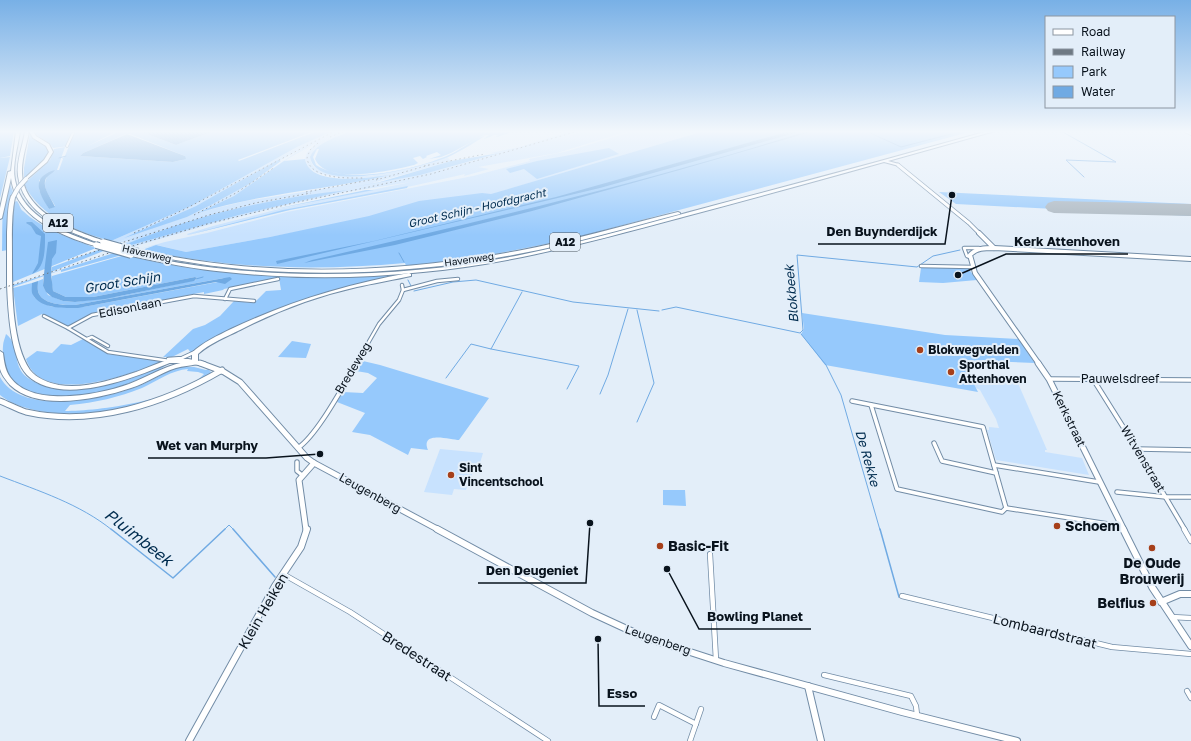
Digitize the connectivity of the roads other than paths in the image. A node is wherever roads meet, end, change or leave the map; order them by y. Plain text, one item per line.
1 (898, 165) edge
2 (13, 166) edge
3 (14, 166) edge
4 (21, 166) edge
5 (41, 166) edge
6 (853, 166) edge
7 (867, 166) edge
8 (872, 166) edge
9 (831, 175) junction
10 (0, 218) edge
11 (979, 248) junction
12 (994, 248) junction
13 (970, 257) junction
14 (1191, 259) edge
15 (497, 260) junction
16 (921, 266) dead end
17 (973, 267) junction
18 (278, 279) dead end
19 (458, 279) dead end
20 (402, 285) dead end
21 (403, 290) junction
22 (225, 299) junction
23 (254, 301) dead end
24 (44, 316) dead end
25 (68, 328) junction
26 (87, 339) junction
27 (108, 346) dead end
28 (201, 348) junction
29 (0, 353) edge
30 (167, 360) junction
31 (195, 363) junction
32 (222, 370) junction
33 (1049, 379) junction
34 (1093, 379) junction
35 (1191, 380) edge
36 (126, 387) junction
37 (0, 401) edge
38 (852, 401) dead end
39 (870, 405) junction
40 (934, 443) dead end
41 (298, 448) junction
42 (1137, 449) junction
43 (1191, 450) edge
44 (297, 462) dead end
45 (314, 463) junction
46 (994, 465) junction
47 (996, 473) junction
48 (302, 475) junction
49 (1099, 482) junction
50 (1117, 492) dead end
51 (1166, 497) junction
52 (1191, 497) edge
53 (1006, 508) junction
54 (1121, 526) junction
55 (1191, 541) edge
56 (710, 554) dead end
57 (283, 574) junction
58 (1191, 594) edge
59 (902, 596) dead end
60 (1161, 602) junction
61 (1172, 617) junction
62 (1191, 618) edge
63 (1191, 646) edge
64 (1191, 654) edge
65 (716, 660) junction
66 (824, 675) dead end
67 (808, 686) junction
68 (1187, 691) dead end
69 (1191, 698) edge
70 (700, 709) dead end
71 (917, 715) junction
72 (654, 717) dead end
73 (696, 724) junction
74 (189, 741) edge
75 (548, 741) edge
76 (690, 741) edge
77 (821, 741) edge
78 (1017, 741) edge

1 - 12 main road
2 - 10 highway
3 - 15 highway, Havenweg / A12, bridge
4 - 6 highway, Havenweg / A12, bridge
5 - 30 highway, bridge
7 - 9 highway, Havenweg / A12
8 - 9 highway
9 - 15 highway, Havenweg / A12
11 - 12 main road
11 - 13 main road
11 - 13 street
12 - 14 main road
13 - 17 main road, Kerkstraat
15 - 28 highway
16 - 17 street
17 - 33 main road, Kerkstraat
18 - 22 street
19 - 21 street
20 - 21 street
21 - 41 street, Bredeweg
22 - 23 street, Edisonlaan
22 - 25 street, Edisonlaan
24 - 25 street, Leugenberg
25 - 26 street, Leugenberg
26 - 27 street
26 - 30 street, Leugenberg
28 - 30 street
28 - 31 highway
29 - 36 highway
30 - 31 main road, Leugenberg
30 - 36 highway
31 - 32 main road, Leugenberg
31 - 36 highway
32 - 37 main road
32 - 41 main road, Leugenberg
33 - 34 street, Pauwelsdreef
33 - 49 main road, Kerkstraat
34 - 35 street, Pauwelsdreef
34 - 42 street, Witvenstraat
38 - 39 street
39 - 46 street
39 - 53 street
40 - 47 street
41 - 45 main road, Leugenberg
42 - 43 street
42 - 51 street, Witvenstraat
44 - 48 street, Klein Heiken
45 - 48 main road
45 - 65 main road, Leugenberg
46 - 47 street
46 - 49 street
47 - 53 street
48 - 57 main road, Klein Heiken
49 - 54 main road, Kerkstraat
50 - 51 street
51 - 52 street
51 - 55 street, Witvenstraat
53 - 54 street
54 - 60 main road, Kerkstraat
56 - 65 street
57 - 74 main road, Klein Heiken
57 - 75 street, Bredestraat
58 - 60 main road
59 - 64 street, Lombaardstraat
60 - 61 main road, Kerkstraat
61 - 62 street
61 - 63 main road, Kerkstraat
65 - 67 main road, Leugenberg
66 - 71 street
67 - 71 main road, Leugenberg
67 - 77 main road
68 - 69 street
70 - 73 street
71 - 78 main road, Leugenberg
72 - 73 street
73 - 76 street

